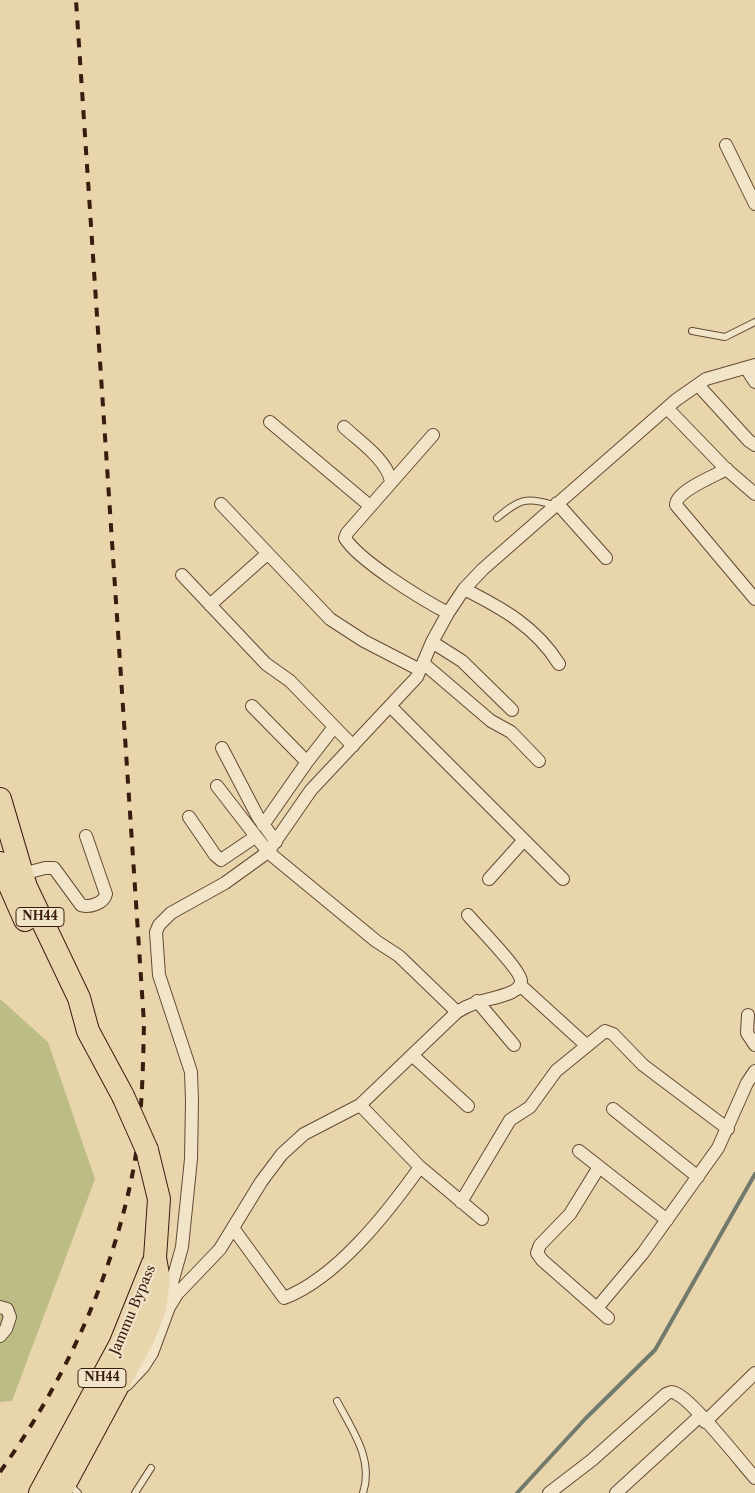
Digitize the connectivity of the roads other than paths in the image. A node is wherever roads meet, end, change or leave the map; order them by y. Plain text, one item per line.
1 (726, 145) dead end
2 (755, 204) edge
3 (755, 322) edge
4 (692, 331) dead end
5 (750, 367) edge
6 (755, 382) edge
7 (698, 385) junction
8 (667, 408) junction
9 (270, 422) dead end
10 (344, 426) dead end
11 (433, 435) dead end
12 (755, 445) edge
13 (727, 470) junction
14 (390, 481) junction
15 (755, 494) edge
16 (221, 504) dead end
17 (555, 504) junction
18 (370, 506) junction
19 (497, 518) dead end
20 (267, 554) junction
21 (606, 558) dead end
22 (182, 575) dead end
23 (464, 589) junction
24 (755, 599) edge
25 (210, 605) junction
26 (439, 608) junction
27 (432, 642) junction
28 (559, 664) dead end
29 (417, 666) junction
30 (252, 706) dead end
31 (390, 706) junction
32 (512, 710) dead end
33 (342, 736) junction
34 (222, 748) dead end
35 (539, 761) dead end
36 (307, 762) junction
37 (217, 786) dead end
38 (0, 799) edge
39 (189, 817) dead end
40 (86, 836) dead end
41 (265, 838) junction
42 (524, 840) junction
43 (0, 863) edge
44 (490, 878) dead end
45 (563, 879) dead end
46 (11, 887) edge
47 (468, 915) dead end
48 (520, 985) junction
49 (477, 1001) junction
50 (458, 1012) junction
51 (748, 1015) dead end
52 (514, 1045) dead end
53 (586, 1045) junction
54 (755, 1045) edge
55 (412, 1055) junction
56 (755, 1071) edge
57 (360, 1105) junction
58 (468, 1106) dead end
59 (613, 1109) dead end
60 (728, 1129) junction
61 (579, 1151) dead end
62 (599, 1166) junction
63 (420, 1167) junction
64 (698, 1177) junction
65 (461, 1202) junction
66 (482, 1219) dead end
67 (667, 1220) junction
68 (233, 1228) junction
69 (155, 1258) junction
70 (173, 1301) junction
71 (0, 1307) edge
72 (597, 1308) junction
73 (608, 1318) dead end
74 (0, 1336) edge
75 (755, 1373) edge
76 (112, 1396) junction
77 (337, 1401) dead end
78 (703, 1419) junction
79 (151, 1468) dead end
80 (755, 1478) edge
81 (68, 1489) edge
82 (40, 1493) edge
83 (135, 1493) edge
84 (363, 1493) edge
85 (549, 1493) edge
86 (616, 1493) edge

1 - 2 street
3 - 4 lane
5 - 6 street
5 - 7 street
7 - 8 street
7 - 12 street
8 - 13 street
8 - 17 street
9 - 18 street
10 - 14 street
11 - 14 street
13 - 15 street
13 - 24 street
14 - 18 street
16 - 20 street
17 - 19 lane
17 - 21 street
17 - 23 street
18 - 26 street
20 - 25 street
20 - 29 street
22 - 25 street
23 - 26 street
23 - 28 street
25 - 33 street
26 - 27 street
27 - 29 street
27 - 32 street
29 - 31 street
29 - 35 street
30 - 36 street
31 - 33 street
31 - 42 street
33 - 36 street
33 - 41 street
34 - 41 street
36 - 41 street
37 - 41 street
38 - 46 highway, Jammu Bypass / NH44
39 - 41 street
40 - 46 street
41 - 50 street
41 - 70 street
42 - 44 street
42 - 45 street
43 - 46 highway, Jammu Bypass / NH44
46 - 69 highway, Jammu Bypass / NH44, bridge
47 - 48 street
48 - 49 street
48 - 53 street
49 - 50 street
49 - 52 street
50 - 55 street
51 - 54 street
53 - 60 street
53 - 65 street
55 - 57 street
55 - 58 street
56 - 60 street
57 - 63 street
57 - 68 street
59 - 64 street
60 - 64 street
61 - 62 street
62 - 67 street
62 - 72 street
63 - 65 street
63 - 68 street
64 - 67 street
65 - 66 street
67 - 72 street
68 - 70 street
69 - 76 highway, Jammu Bypass / NH44
69 - 82 highway, Jammu Bypass / NH44
70 - 76 street
71 - 74 street
72 - 73 street
75 - 78 street
76 - 81 highway, Jammu Bypass / NH44
77 - 84 lane
78 - 80 street
78 - 85 street
78 - 86 street
79 - 83 lane

